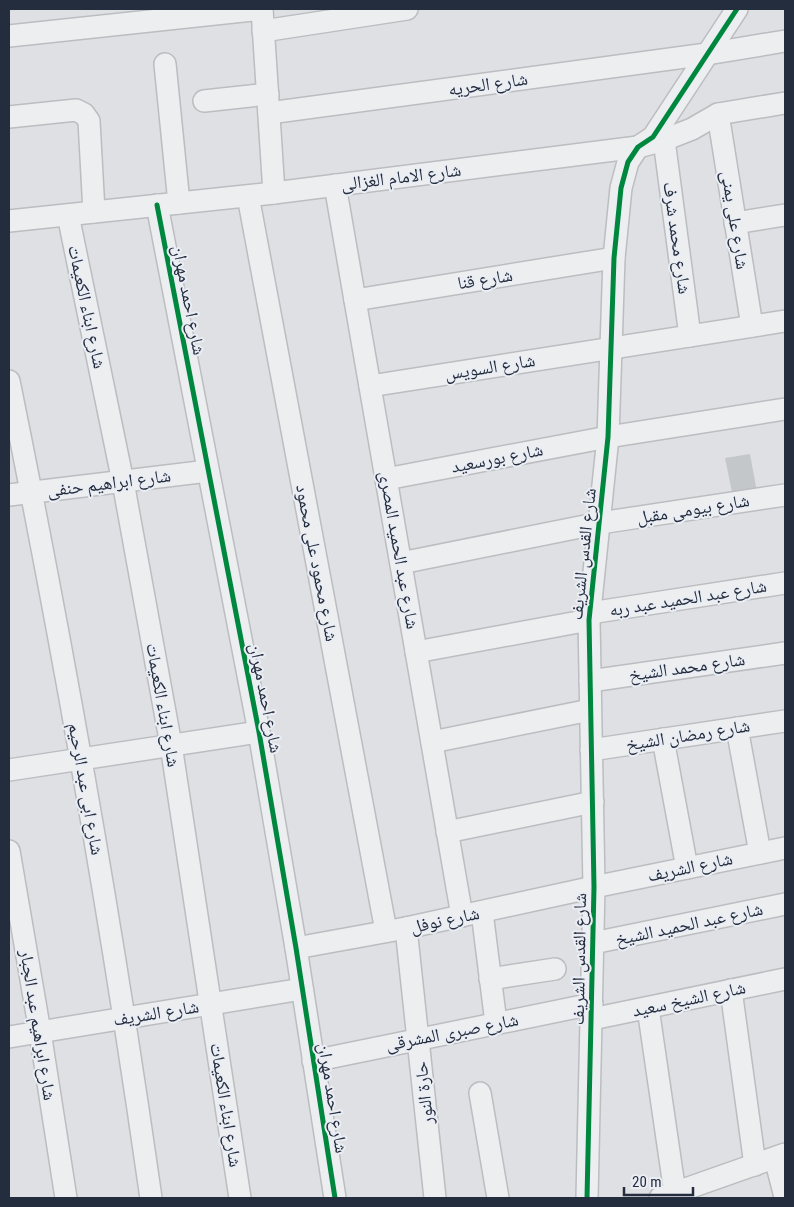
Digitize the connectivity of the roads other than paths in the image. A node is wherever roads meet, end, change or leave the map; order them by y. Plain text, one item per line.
1 (262, 9) edge
2 (407, 9) edge
3 (736, 9) edge
4 (263, 31) junction
5 (9, 36) edge
6 (785, 41) edge
7 (707, 54) junction
8 (165, 64) dead end
9 (204, 101) dead end
10 (268, 103) junction
11 (785, 103) edge
12 (718, 114) junction
13 (9, 116) edge
14 (664, 140) junction
15 (638, 147) junction
16 (335, 185) junction
17 (274, 193) junction
18 (248, 196) junction
19 (179, 203) junction
20 (156, 205) junction
21 (94, 212) junction
22 (68, 214) junction
23 (785, 215) edge
24 (9, 221) edge
25 (735, 223) junction
26 (614, 258) junction
27 (355, 300) junction
28 (785, 321) edge
29 (752, 326) junction
30 (690, 336) junction
31 (610, 349) junction
32 (9, 381) edge
33 (370, 386) junction
34 (785, 409) edge
35 (608, 437) junction
36 (208, 471) junction
37 (386, 479) junction
38 (123, 482) junction
39 (32, 492) junction
40 (9, 495) edge
41 (785, 495) edge
42 (600, 523) junction
43 (401, 563) junction
44 (785, 583) edge
45 (590, 617) junction
46 (416, 652) junction
47 (785, 653) edge
48 (590, 681) junction
49 (590, 710) junction
50 (785, 720) edge
51 (737, 728) junction
52 (259, 732) junction
53 (663, 739) junction
54 (432, 742) junction
55 (171, 745) junction
56 (591, 750) junction
57 (82, 759) junction
58 (9, 770) edge
59 (593, 802) junction
60 (447, 832) junction
61 (785, 848) edge
62 (9, 851) edge
63 (760, 853) junction
64 (687, 868) junction
65 (594, 887) junction
66 (785, 904) edge
67 (472, 914) junction
68 (396, 929) junction
69 (593, 943) junction
70 (296, 948) junction
71 (555, 969) dead end
72 (490, 979) junction
73 (785, 979) edge
74 (302, 989) junction
75 (731, 990) junction
76 (211, 1004) junction
77 (648, 1008) junction
78 (592, 1012) junction
79 (125, 1018) junction
80 (496, 1023) junction
81 (40, 1032) junction
82 (9, 1037) edge
83 (418, 1038) junction
84 (313, 1060) junction
85 (480, 1093) dead end
86 (780, 1156) edge
87 (755, 1165) junction
88 (700, 1191) edge
89 (669, 1196) edge
90 (785, 1197) edge
91 (66, 1198) edge
92 (151, 1198) edge
93 (240, 1198) edge
94 (335, 1198) edge
95 (435, 1198) edge
96 (498, 1198) edge
97 (587, 1198) edge

1 - 4 street
1 - 5 street
2 - 4 street
3 - 7 street, شارع القدس الشريف
4 - 10 street
6 - 7 street, شارع الحريه
7 - 10 street, شارع الحريه
7 - 15 street, شارع القدس الشريف
8 - 19 street
9 - 10 street, شارع الحريه
10 - 17 street
11 - 12 street, شارع الامام الغزالى
12 - 14 street, شارع الامام الغزالى
12 - 25 street, شارع على يمنى
13 - 21 street
14 - 15 street, شارع الامام الغزالى
14 - 30 street, شارع محمد شرف
15 - 16 street, شارع الامام الغزالى
15 - 26 street, شارع القدس الشريف
16 - 17 street, شارع الامام الغزالى
16 - 27 street, شارع عبد الحميد المصرى
17 - 18 street, شارع الامام الغزالى
18 - 19 street, شارع الامام الغزالى
18 - 68 street, شارع محمود على محمود
19 - 20 street, شارع الامام الغزالى
20 - 21 street, شارع الامام الغزالى
20 - 36 street, شارع احمد مهران
21 - 22 street, شارع الامام الغزالى
22 - 24 street, شارع الامام الغزالى
22 - 38 street, شارع ابناء الكعيمات
23 - 25 street
25 - 29 street, شارع على يمنى
26 - 27 street, شارع قنا
26 - 31 street, شارع القدس الشريف
27 - 33 street, شارع عبد الحميد المصرى
28 - 29 street, شارع السويس
29 - 30 street, شارع السويس
30 - 31 street, شارع السويس
31 - 33 street, شارع السويس
31 - 35 street, شارع القدس الشريف
32 - 39 street, شارع ابى عبد الرحيم
33 - 37 street, شارع عبد الحميد المصرى
34 - 35 street, شارع بورسعيد
35 - 37 street, شارع بورسعيد
35 - 42 street, شارع القدس الشريف
36 - 38 street, شارع ابراهيم حنفى
36 - 52 street, شارع احمد مهران
37 - 43 street, شارع عبد الحميد المصرى
38 - 39 street, شارع ابراهيم حنفى
38 - 55 street, شارع ابناء الكعيمات
39 - 40 street, شارع ابراهيم حنفى
39 - 57 street, شارع ابى عبد الرحيم
41 - 42 street, شارع بيومى مقبل
42 - 43 street, شارع بيومى مقبل
42 - 45 street, شارع القدس الشريف
43 - 46 street, شارع عبد الحميد المصرى
44 - 45 street, شارع عبد الحميد عبد ربه
45 - 46 street, شارع عبد الحميد عبد ربه
45 - 48 street, شارع القدس الشريف
46 - 54 street, شارع عبد الحميد المصرى
47 - 48 street, شارع محمد الشيخ
48 - 49 street, شارع القدس الشريف
49 - 54 street
49 - 56 street, شارع القدس الشريف
50 - 51 street, شارع رمضان الشيخ
51 - 53 street, شارع رمضان الشيخ
51 - 63 street
52 - 55 street
52 - 70 street, شارع احمد مهران
53 - 56 street, شارع رمضان الشيخ
53 - 64 street
54 - 60 street, شارع عبد الحميد المصرى
55 - 57 street
55 - 76 street, شارع ابناء الكعيمات
56 - 59 street, شارع القدس الشريف
57 - 58 street
57 - 79 street, شارع ابى عبد الرحيم
59 - 60 street
59 - 65 street, شارع القدس الشريف
60 - 67 street, شارع عبد الحميد المصرى
61 - 63 street, شارع الشريف
62 - 81 street, شارع ابراهيم عبد الجبار
63 - 64 street, شارع الشريف
64 - 65 street, شارع الشريف
65 - 67 street, شارع نوفل
65 - 69 street, شارع القدس الشريف
66 - 69 street, شارع عبد الحميد الشيخ
67 - 68 street, شارع نوفل
67 - 72 street, شارع عبد الحميد المصرى
68 - 70 street, شارع نوفل
68 - 83 street, حارة النور
69 - 78 street, شارع القدس الشريف
70 - 74 street, شارع احمد مهران
71 - 72 street
72 - 80 street, شارع عبد الحميد المصرى
73 - 75 street, شارع الشيخ سعيد
74 - 76 street, شارع الشريف
74 - 84 street, شارع احمد مهران
75 - 77 street, شارع الشيخ سعيد
75 - 87 street
76 - 79 street, شارع الشريف
76 - 93 street, شارع ابناء الكعيمات
77 - 78 street, شارع الشيخ سعيد
77 - 89 street
78 - 80 street, شارع صبرى المشرقى
78 - 97 street, شارع القدس الشريف
79 - 81 street, شارع الشريف
79 - 92 street, شارع ابى عبد الرحيم
80 - 83 street, شارع صبرى المشرقى
81 - 82 street, شارع الشريف
81 - 91 street, شارع ابراهيم عبد الجبار
83 - 84 street, شارع صبرى المشرقى
83 - 95 street, حارة النور
84 - 94 street, شارع احمد مهران
85 - 96 street
86 - 87 street
86 - 90 street
87 - 88 street
88 - 89 street

